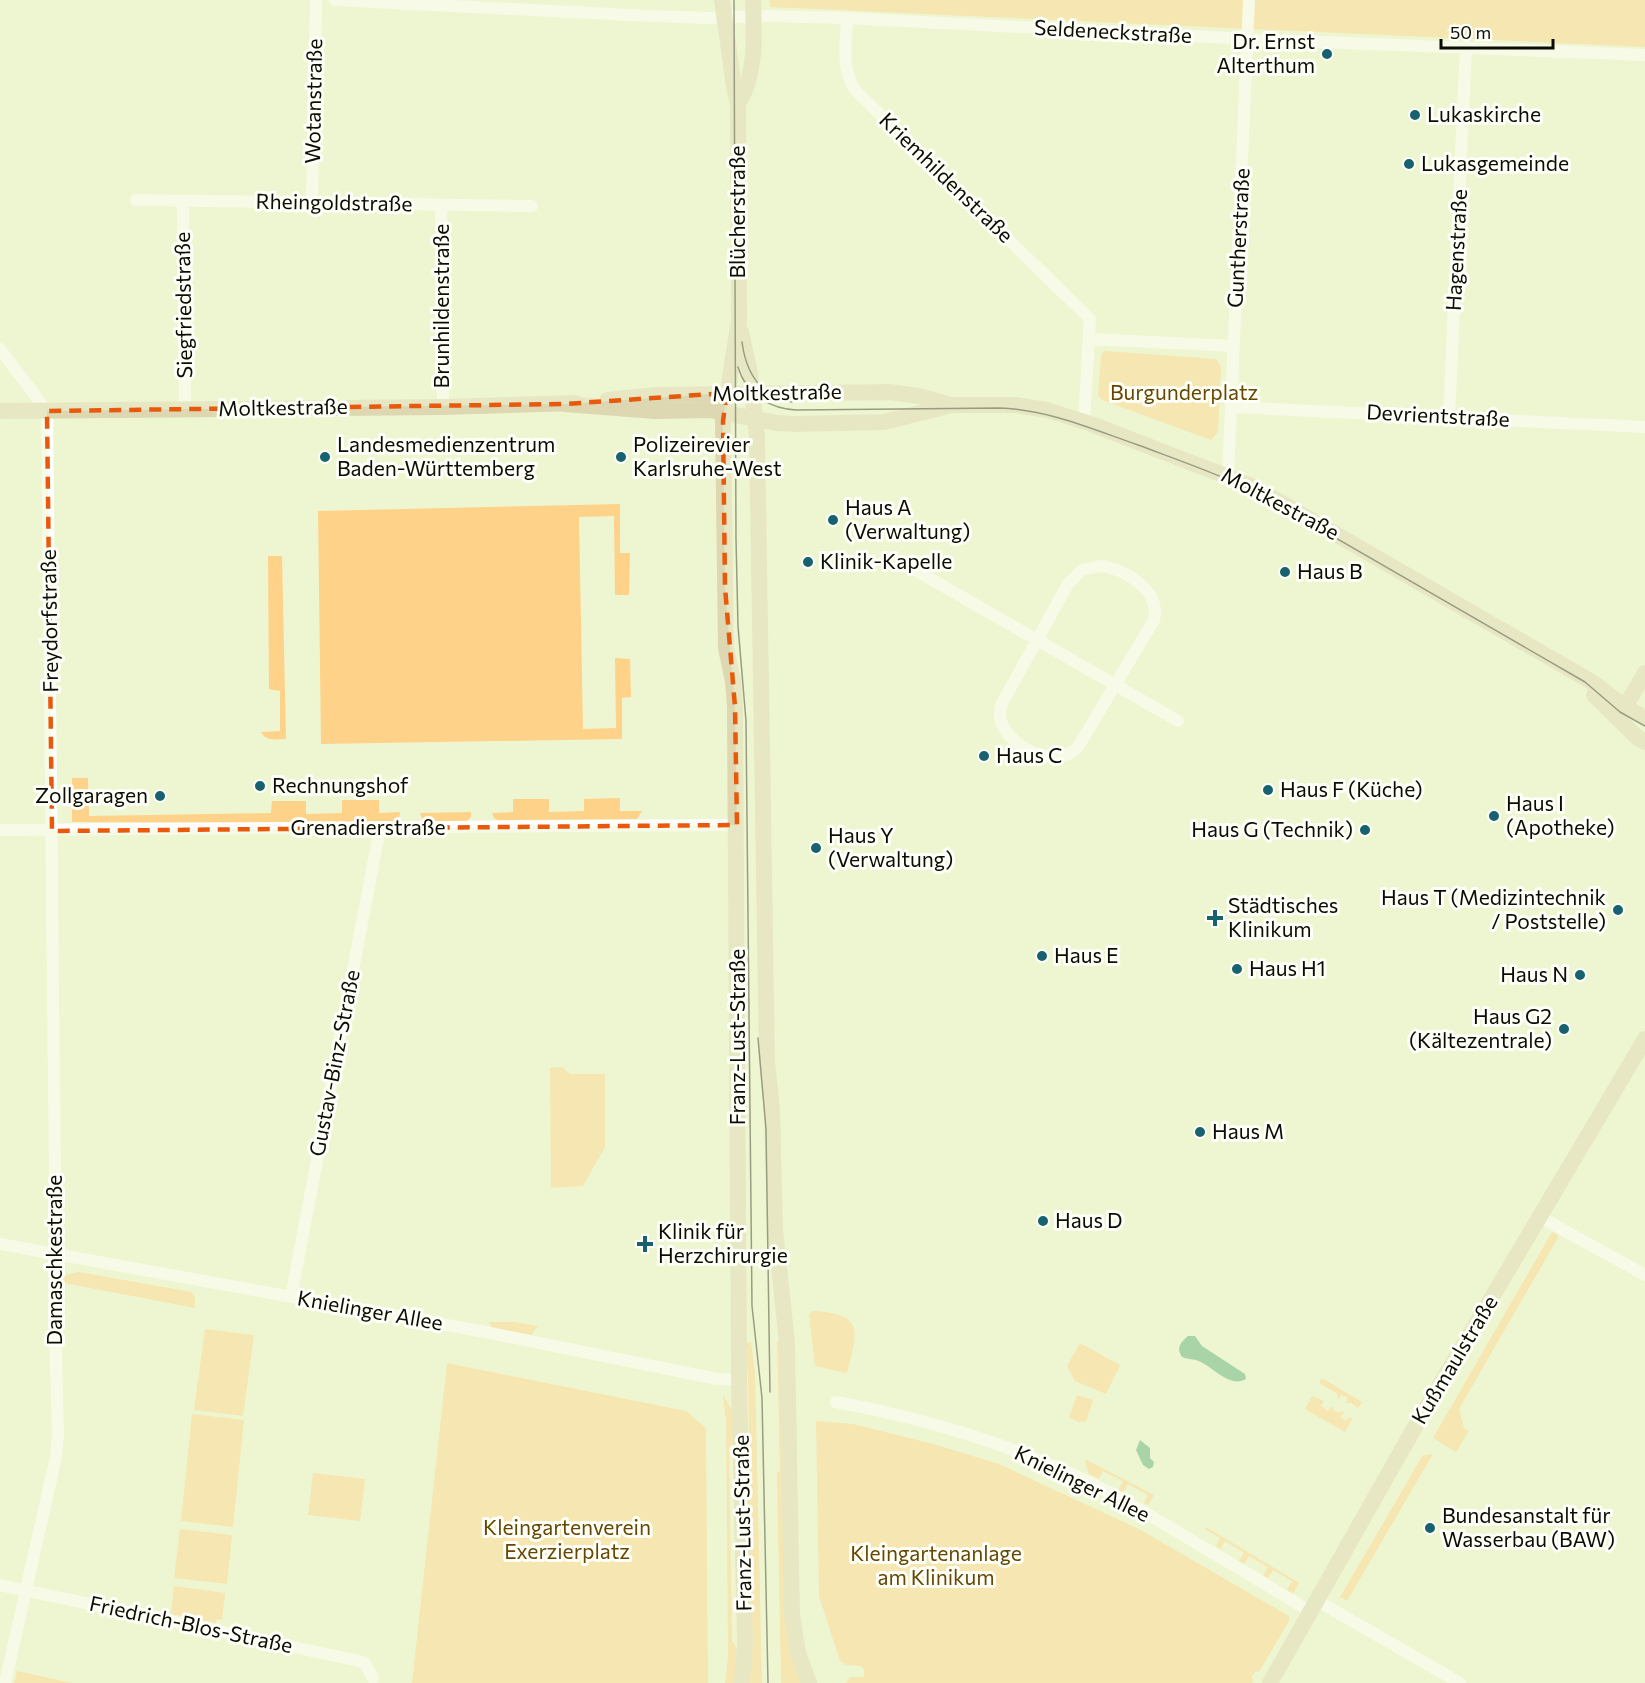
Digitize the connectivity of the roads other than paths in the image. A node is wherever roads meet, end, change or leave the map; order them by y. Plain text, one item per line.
1 (316, 0) edge
2 (335, 0) edge
3 (722, 0) edge
4 (1249, 0) edge
5 (753, 8) edge
6 (725, 17) junction
7 (847, 18) junction
8 (1248, 39) junction
9 (1466, 47) junction
10 (1645, 55) edge
11 (738, 104) junction
12 (136, 200) dead end
13 (183, 201) junction
14 (312, 203) junction
15 (441, 205) junction
16 (532, 206) dead end
17 (1090, 319) junction
18 (739, 320) junction
19 (1089, 339) junction
20 (1109, 340) junction
21 (1234, 346) junction
22 (0, 348) edge
23 (753, 392) junction
24 (727, 393) junction
25 (565, 405) junction
26 (952, 405) junction
27 (1231, 406) junction
28 (443, 407) junction
29 (185, 410) junction
30 (0, 411) edge
31 (47, 411) junction
32 (723, 412) junction
33 (756, 417) junction
34 (1449, 417) junction
35 (1084, 422) junction
36 (1645, 427) edge
37 (1228, 475) junction
38 (910, 567) dead end
39 (1036, 641) junction
40 (1550, 657) junction
41 (1645, 673) edge
42 (1116, 686) junction
43 (1625, 706) junction
44 (1645, 718) edge
45 (1178, 722) dead end
46 (1645, 742) edge
47 (737, 825) junction
48 (380, 828) junction
49 (0, 830) edge
50 (52, 831) junction
51 (1645, 1039) edge
52 (1540, 1217) junction
53 (0, 1244) edge
54 (55, 1253) junction
55 (1645, 1275) edge
56 (291, 1297) junction
57 (740, 1380) junction
58 (836, 1402) dead end
59 (0, 1585) edge
60 (26, 1590) junction
61 (1313, 1606) junction
62 (373, 1678) dead end
63 (5, 1683) edge
64 (742, 1683) edge
65 (809, 1683) edge
66 (1270, 1683) edge
67 (1460, 1683) edge

1 - 14 street, Wotanstraße
2 - 6 street, Seldeneckstraße
3 - 6 street, Blücherstraße
4 - 8 street, Guntherstraße
5 - 6 street, Seldeneckstraße
5 - 7 street, Seldeneckstraße
5 - 11 street, Blücherstraße
6 - 11 street, Blücherstraße
7 - 8 street, Seldeneckstraße
7 - 17 street, Kriemhildenstraße
8 - 9 street, Seldeneckstraße
8 - 21 street, Guntherstraße
9 - 10 street, Seldeneckstraße
9 - 34 street, Hagenstraße
11 - 18 street, Blücherstraße
12 - 13 street, Rheingoldstraße
13 - 14 street, Rheingoldstraße
13 - 29 street, Siegfriedstraße
14 - 15 street, Rheingoldstraße
15 - 16 street, Rheingoldstraße
15 - 28 street, Brunhildenstraße
17 - 19 street
17 - 20 street, Kriemhildenstraße
18 - 23 street, Blücherstraße
18 - 24 street, Blücherstraße
19 - 20 street
19 - 35 street
20 - 21 street
21 - 27 street, Guntherstraße
22 - 31 street
23 - 24 street, Moltkestraße
23 - 26 street, Moltkestraße
23 - 33 street, Blücherstraße
24 - 25 street, Moltkestraße
24 - 32 street, Franz-Lust-Straße
25 - 28 street, Moltkestraße
25 - 32 street, Moltkestraße
26 - 33 street, Moltkestraße
26 - 35 street, Moltkestraße
27 - 34 street, Devrientstraße
27 - 37 street, Guntherstraße
28 - 29 street, Moltkestraße
29 - 31 street, Moltkestraße
30 - 31 street, Moltkestraße
31 - 50 street, Freydorfstraße
32 - 33 street, Moltkestraße
32 - 47 street, Franz-Lust-Straße
33 - 65 street, Franz-Lust-Straße
34 - 36 street, Devrientstraße
35 - 37 street, Moltkestraße
37 - 40 street, Moltkestraße
38 - 39 street
39 - 42 street
39 - 42 street
39 - 42 street
40 - 43 street, Moltkestraße
40 - 46 street, Moltkestraße
41 - 43 street
42 - 45 street
43 - 44 street, Moltkestraße
47 - 48 street, Grenadierstraße
47 - 57 street, Franz-Lust-Straße
48 - 50 street, Grenadierstraße
48 - 56 street, Gustav-Binz-Straße
49 - 50 street, Grenadierstraße
50 - 54 street, Damaschkestraße
51 - 52 street, Kußmaulstraße
52 - 55 street
52 - 61 street, Kußmaulstraße
53 - 54 street, Knielinger Allee
54 - 56 street, Knielinger Allee
54 - 60 street, Damaschkestraße
56 - 57 street, Knielinger Allee
57 - 64 street, Franz-Lust-Straße
58 - 61 street, Knielinger Allee
59 - 60 street, Friedrich-Blos-Straße
60 - 62 street, Friedrich-Blos-Straße
60 - 63 street, Damaschkestraße
61 - 66 street, Kußmaulstraße
61 - 67 street, Knielinger Allee

